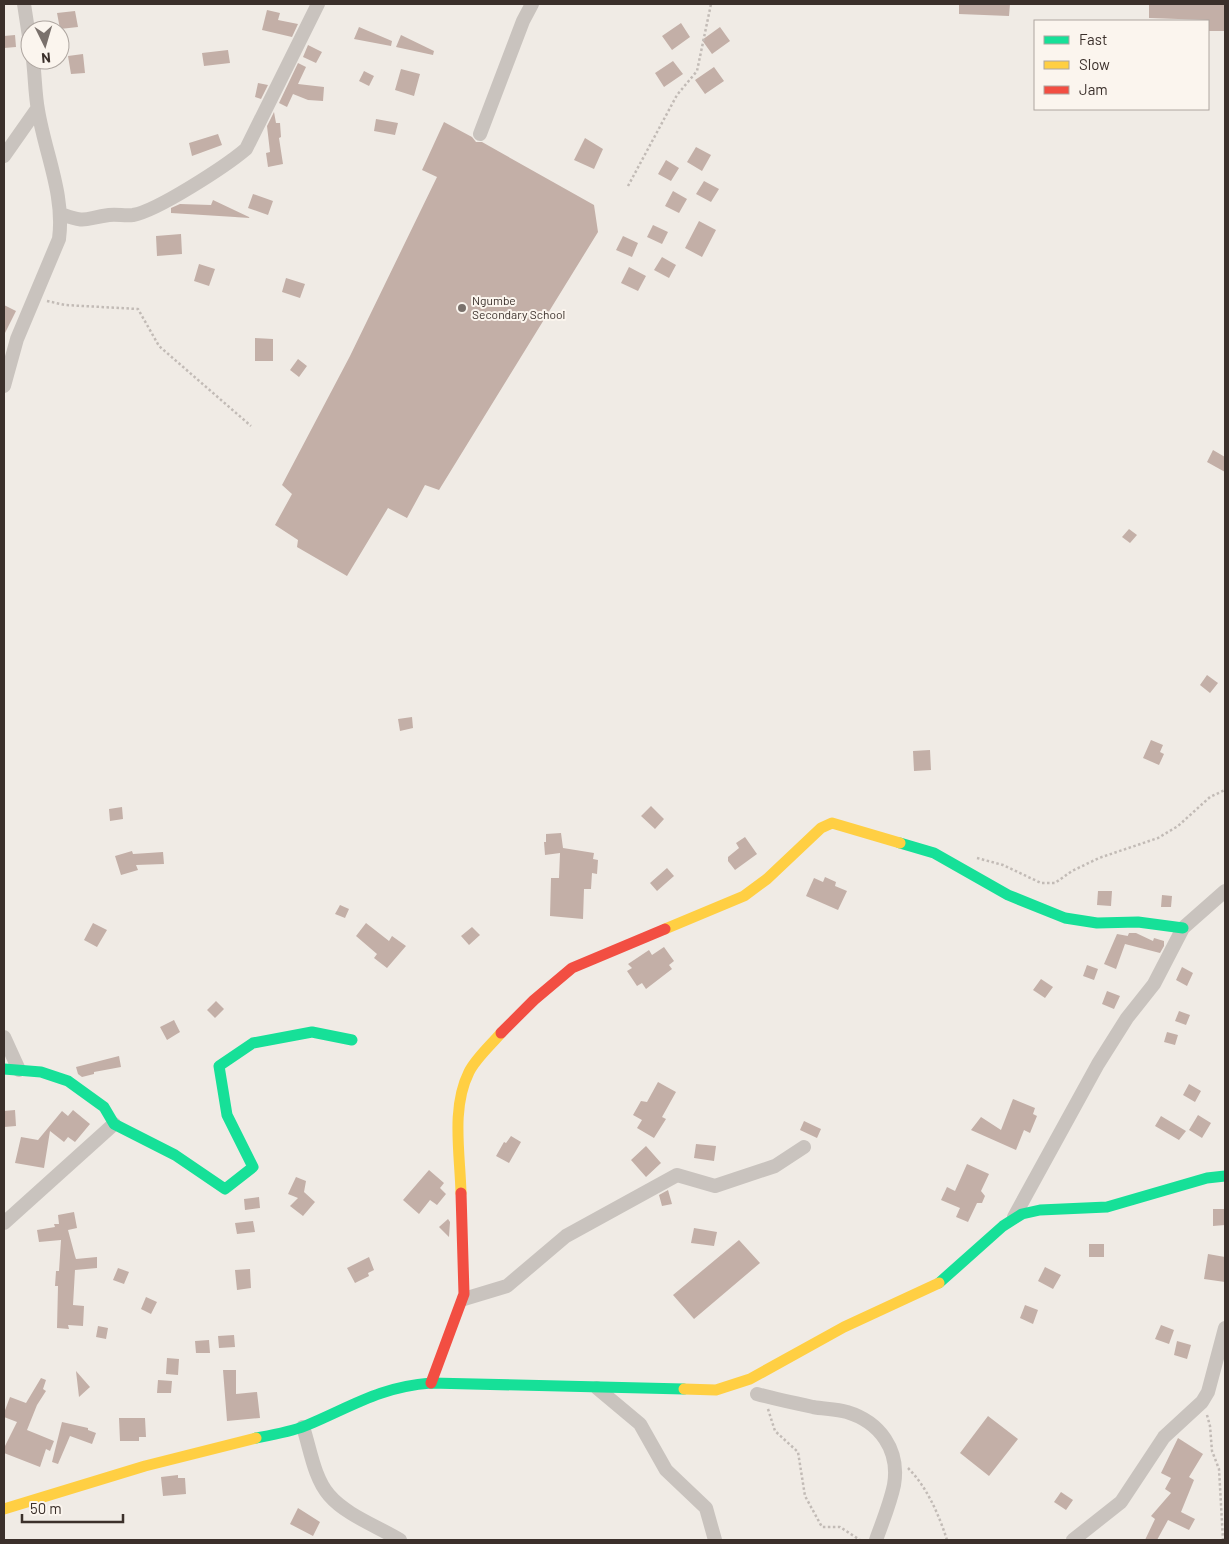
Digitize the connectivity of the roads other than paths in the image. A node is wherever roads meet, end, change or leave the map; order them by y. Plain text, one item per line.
1 (24, 4) edge
2 (318, 4) edge
3 (532, 4) edge
4 (26, 20) edge
5 (34, 70) edge
6 (37, 109) junction
7 (480, 134) dead end
8 (4, 156) edge
9 (61, 214) junction
10 (4, 386) edge
11 (1225, 891) edge
12 (1184, 928) junction
13 (4, 1037) edge
14 (352, 1040) dead end
15 (4, 1069) edge
16 (19, 1070) junction
17 (114, 1124) junction
18 (804, 1147) dead end
19 (1225, 1176) edge
20 (1014, 1218) junction
21 (4, 1223) edge
22 (464, 1299) junction
23 (1225, 1328) edge
24 (432, 1383) junction
25 (597, 1388) junction
26 (757, 1394) road end
27 (302, 1427) junction
28 (4, 1509) edge
29 (400, 1540) edge
30 (715, 1540) edge
31 (876, 1540) edge
32 (1073, 1540) edge

1 - 4 street
2 - 9 street
3 - 7 street
5 - 6 street
6 - 8 street
6 - 9 street
9 - 10 street
11 - 12 street
12 - 20 street
12 - 22 street
13 - 16 street
14 - 17 street
15 - 16 street
16 - 17 street
17 - 21 street
18 - 22 street
19 - 20 street
20 - 25 street
22 - 24 street
23 - 32 street
24 - 25 street
24 - 27 street
25 - 30 street
26 - 31 street
27 - 28 street
27 - 29 street

